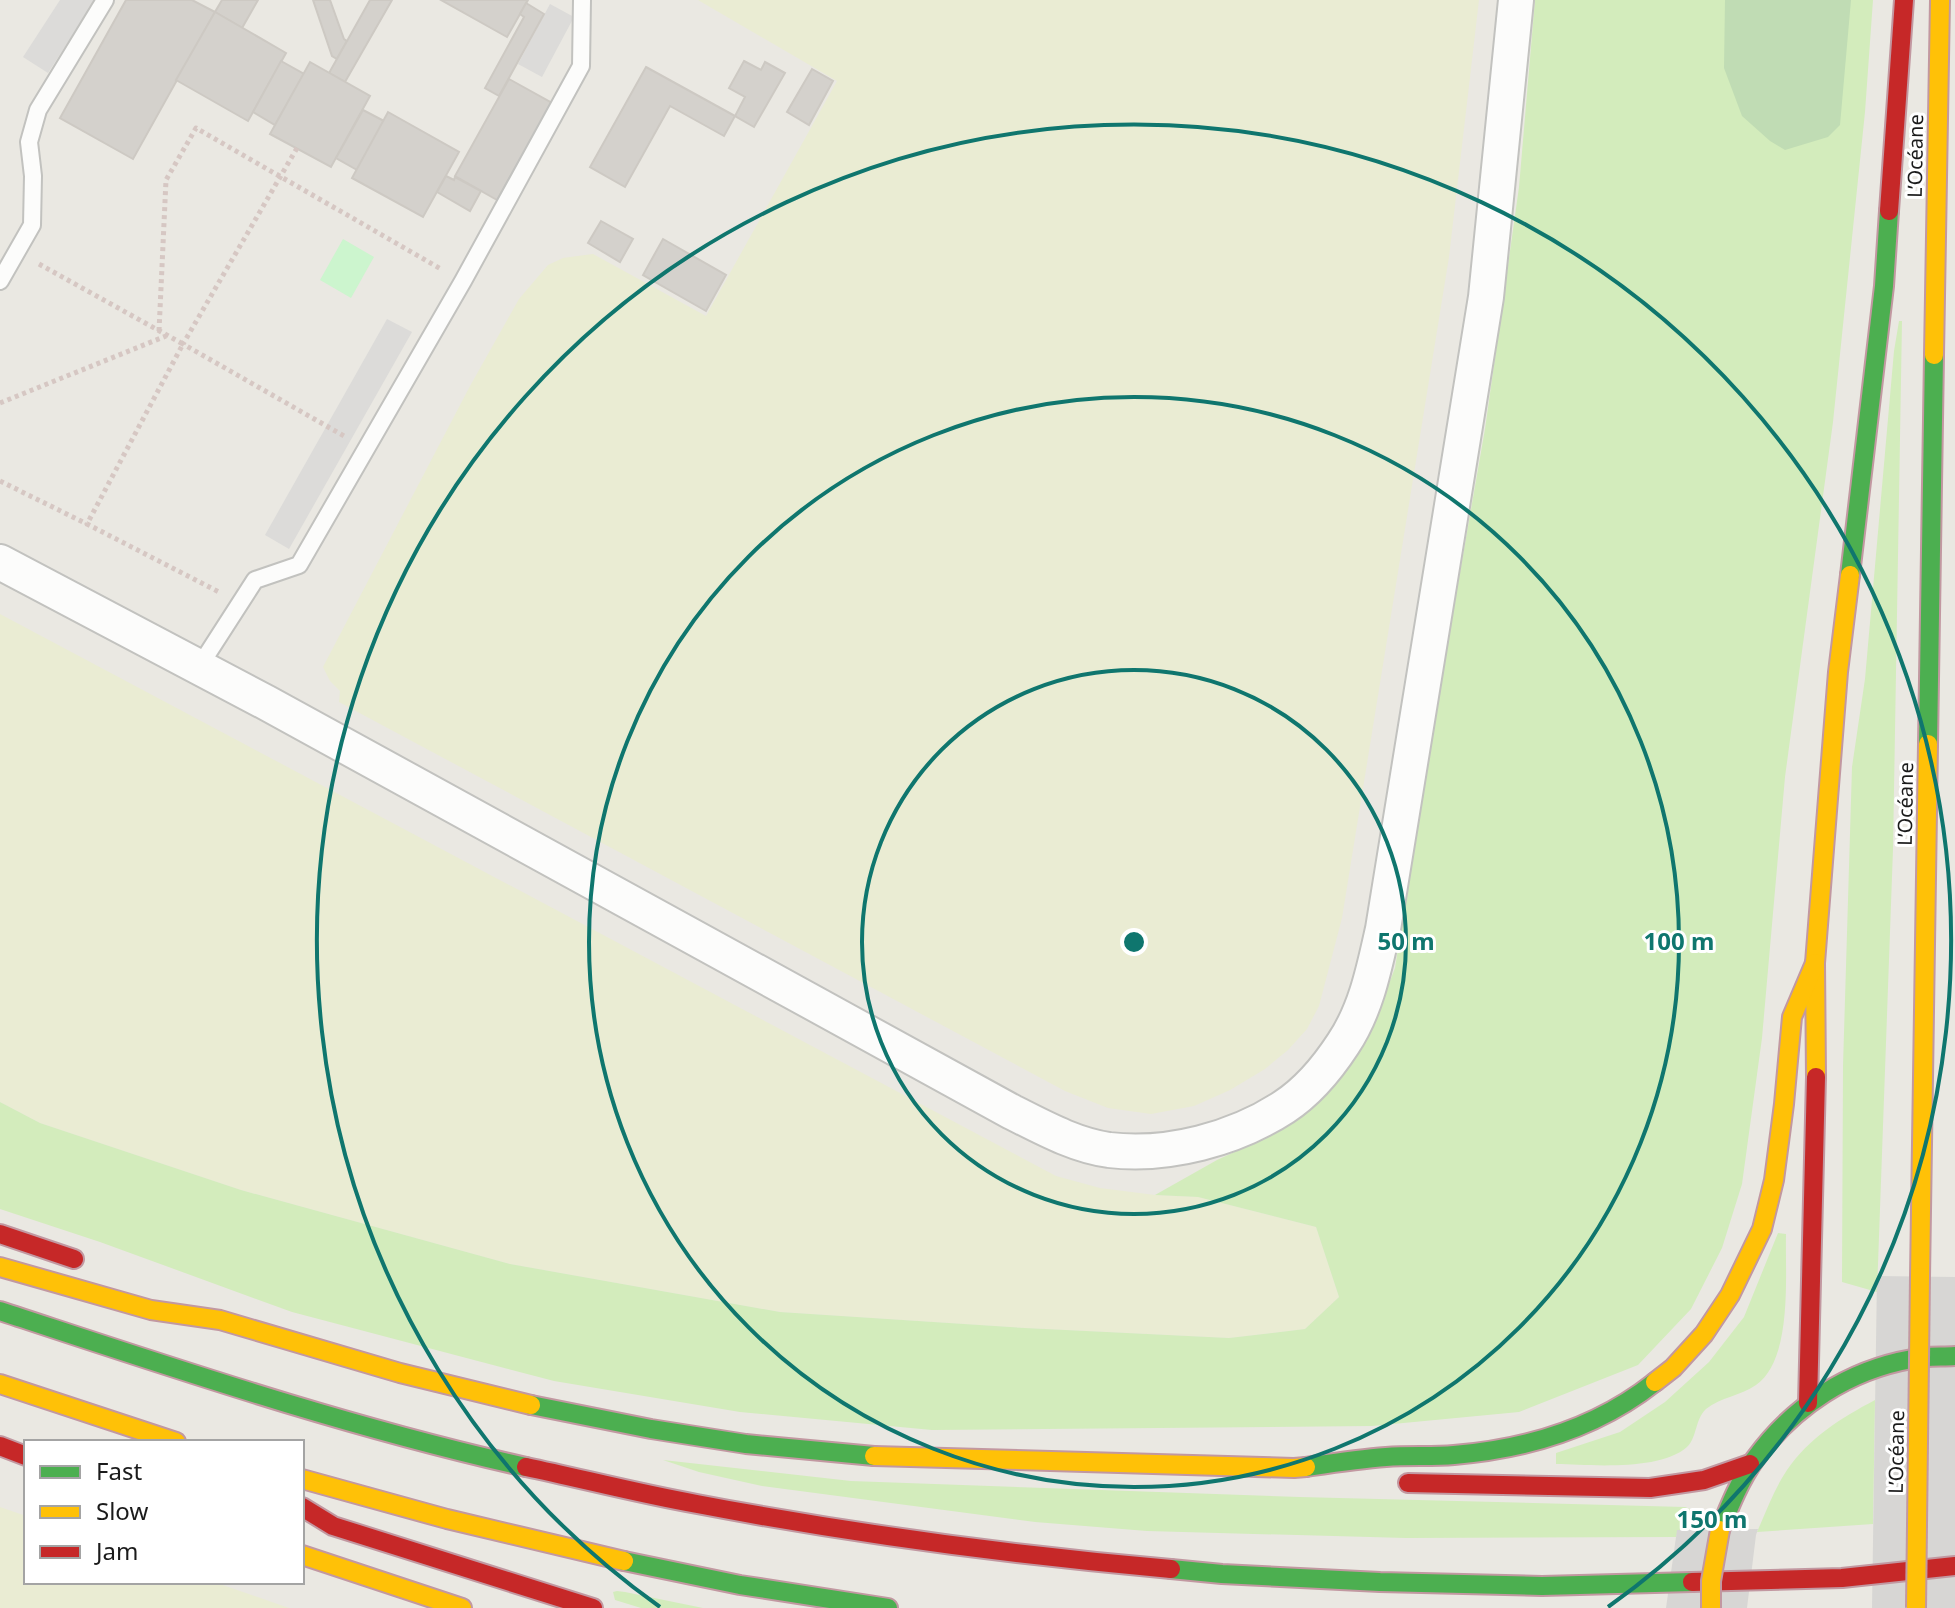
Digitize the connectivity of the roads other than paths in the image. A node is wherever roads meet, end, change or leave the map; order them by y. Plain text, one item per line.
1 (105, 0) edge
2 (582, 0) edge
3 (1516, 0) edge
4 (1904, 0) edge
5 (1940, 0) edge
6 (0, 281) edge
7 (0, 562) edge
8 (199, 667) junction
9 (1815, 963) junction
10 (0, 1234) edge
11 (88, 1264) dead end
12 (0, 1267) edge
13 (173, 1296) dead end
14 (0, 1311) edge
15 (220, 1320) junction
16 (1955, 1356) edge
17 (0, 1384) edge
18 (1808, 1403) junction
19 (170, 1440) edge
20 (0, 1446) edge
21 (24, 1455) edge
22 (1750, 1464) junction
23 (1294, 1468) junction
24 (304, 1480) edge
25 (1355, 1480) dead end
26 (1386, 1483) dead end
27 (304, 1508) edge
28 (304, 1556) edge
29 (1955, 1566) edge
30 (462, 1608) edge
31 (593, 1608) edge
32 (888, 1608) edge
33 (1711, 1608) edge
34 (1916, 1608) edge

1 - 6 lane
2 - 8 lane
3 - 8 street
4 - 9 highway
5 - 34 highway, L’Océane, bridge
7 - 8 street
9 - 18 highway
9 - 23 highway
10 - 11 highway
12 - 15 highway
13 - 15 highway
14 - 29 highway
15 - 23 highway
16 - 18 highway
17 - 19 highway
18 - 22 highway
20 - 21 highway
22 - 26 highway
22 - 33 highway, bridge
23 - 25 highway
24 - 32 highway
27 - 31 highway
28 - 30 highway

